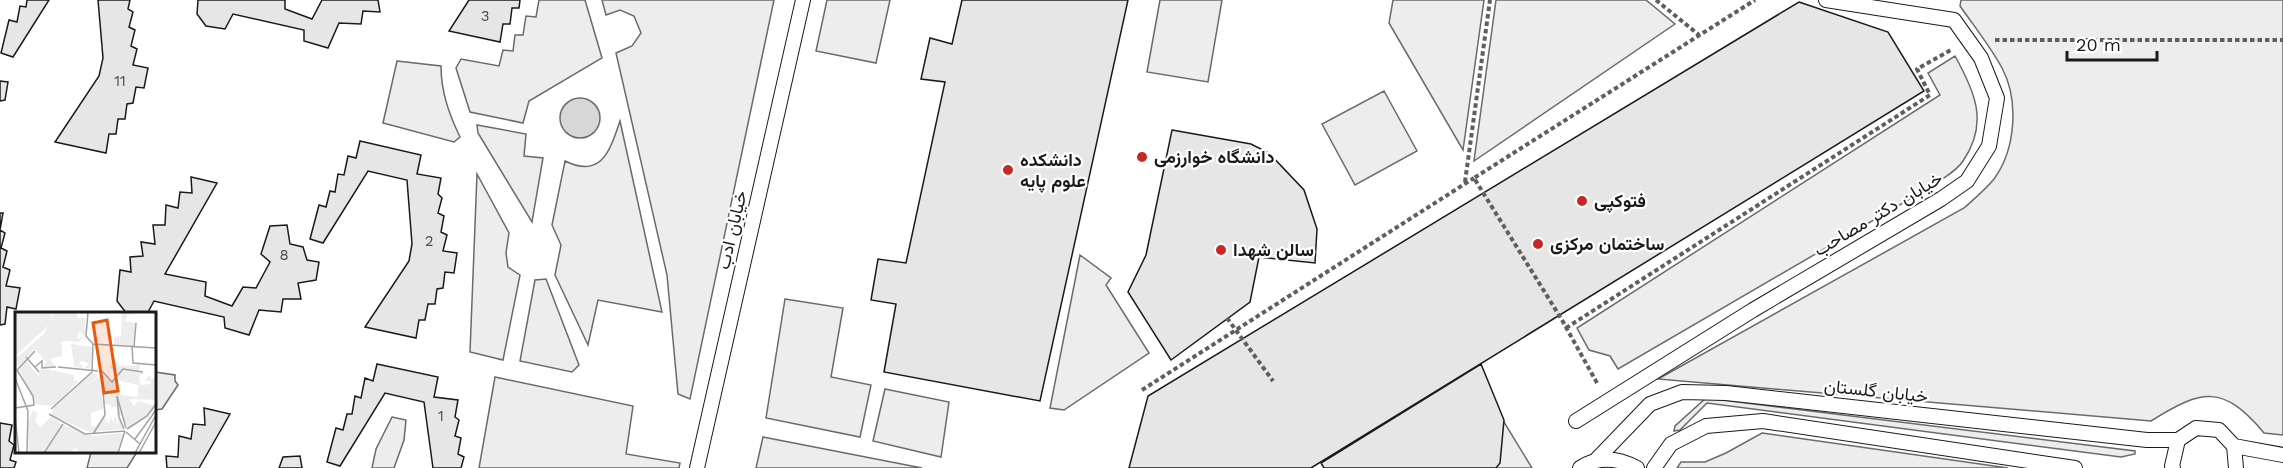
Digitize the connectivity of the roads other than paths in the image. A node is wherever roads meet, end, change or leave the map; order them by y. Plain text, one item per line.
1 (802, 0) edge
2 (1826, 0) edge
3 (1576, 421) dead end
4 (2178, 440) junction
5 (2234, 446) junction
6 (2283, 455) edge
7 (1596, 460) junction
8 (697, 468) edge
9 (1580, 468) edge
10 (1637, 468) edge
11 (1654, 468) edge
12 (2075, 468) edge
13 (2173, 468) edge
14 (2236, 468) edge

1 - 8 lane, خیابان ادب
2 - 3 lane, خیابان دکتر مصاحب
4 - 5 lane
4 - 7 lane, خیابان گلستان
4 - 13 lane
5 - 6 lane
5 - 14 lane
7 - 9 lane
7 - 10 lane
11 - 12 lane

